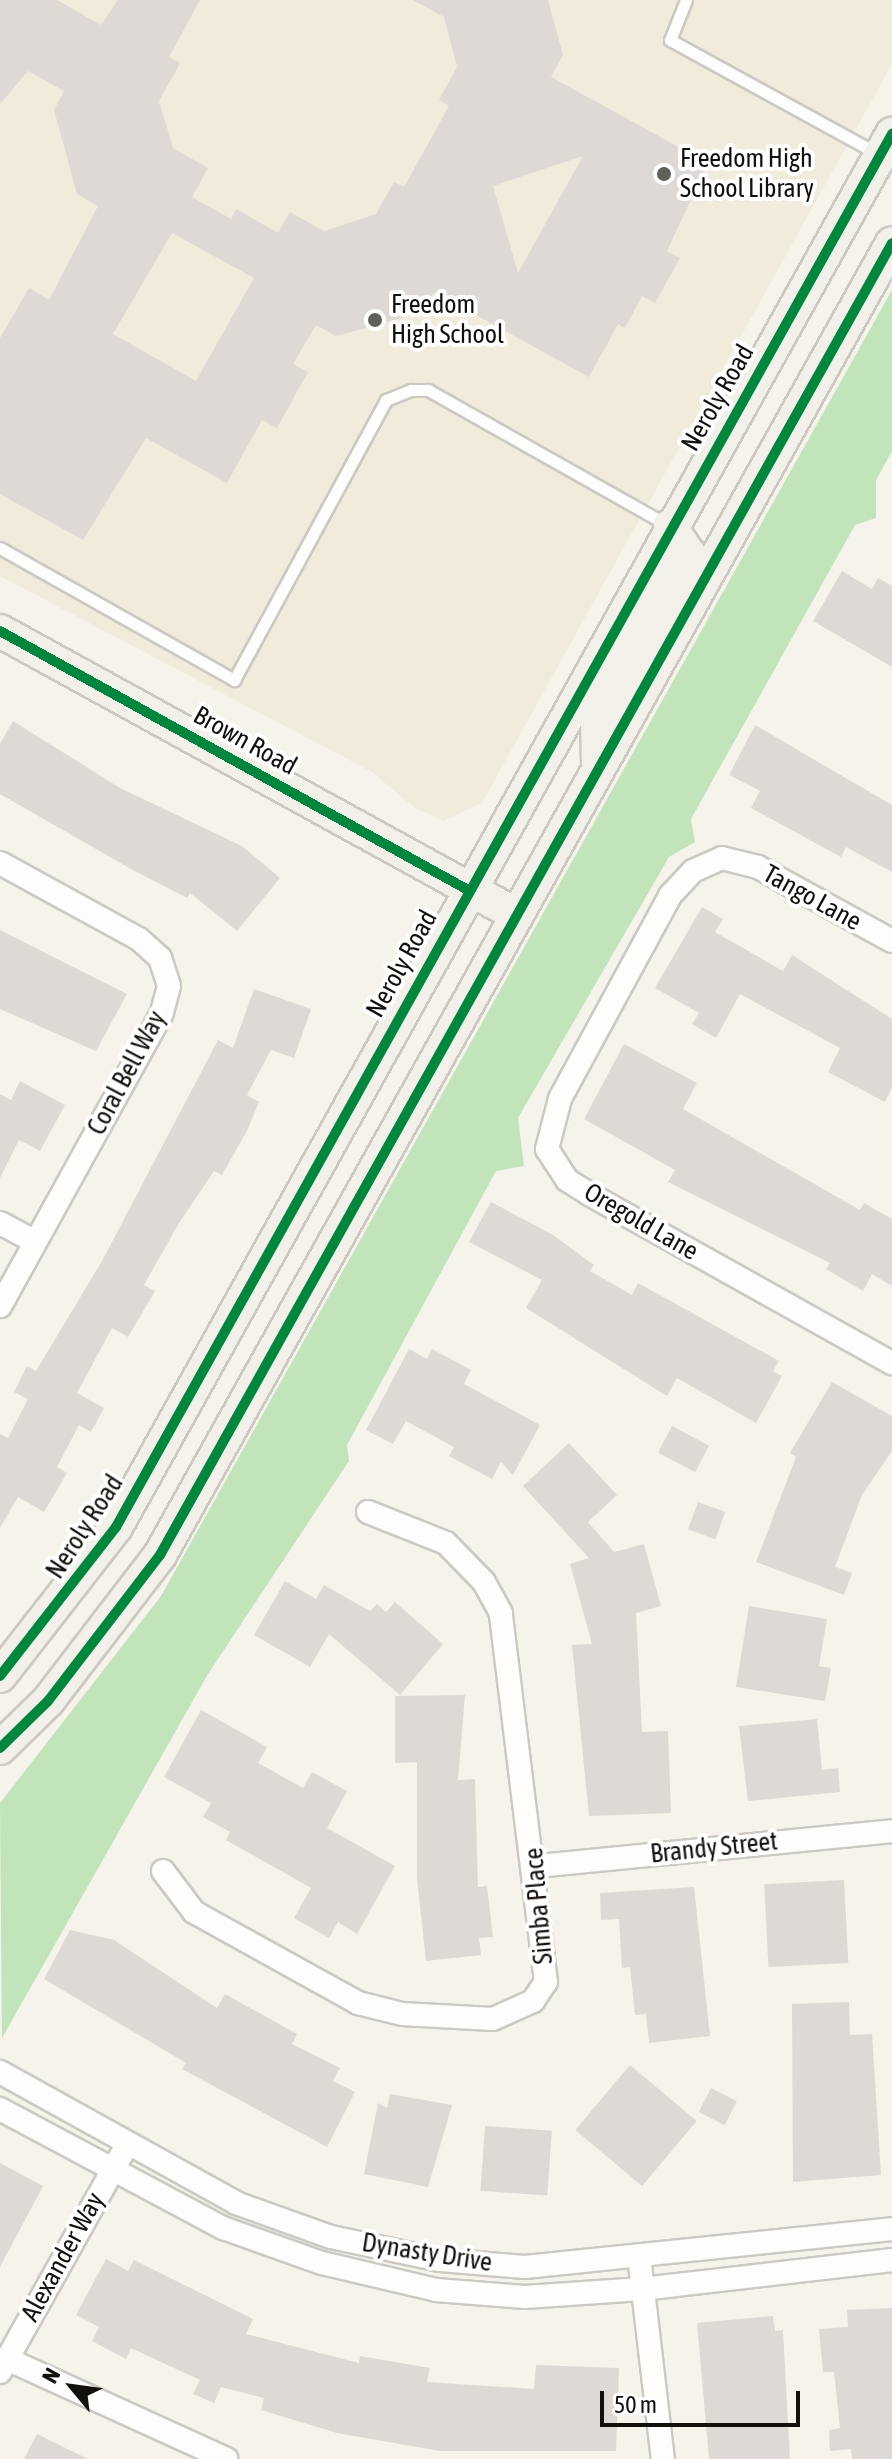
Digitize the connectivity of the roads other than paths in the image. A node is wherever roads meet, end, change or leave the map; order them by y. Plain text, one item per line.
1 (686, 0) edge
2 (888, 148) edge
3 (892, 243) edge
4 (670, 526) junction
5 (0, 548) edge
6 (0, 631) edge
7 (598, 766) junction
8 (0, 863) edge
9 (468, 890) junction
10 (515, 914) junction
11 (892, 941) edge
12 (613, 999) joint
13 (0, 1223) edge
14 (35, 1242) junction
15 (0, 1306) edge
16 (892, 1363) edge
17 (368, 1512) dead end
18 (0, 1676) edge
19 (0, 1748) edge
20 (892, 1831) edge
21 (537, 1866) junction
22 (163, 1871) dead end
23 (0, 2072) edge
24 (0, 2109) edge
25 (128, 2143) junction
26 (111, 2171) junction
27 (892, 2229) edge
28 (639, 2256) junction
29 (892, 2260) edge
30 (642, 2289) junction
31 (4, 2365) edge
32 (226, 2459) edge
33 (663, 2459) edge

1 - 2 lane
2 - 4 street, Neroly Road
3 - 7 street
4 - 5 lane
4 - 7 street
4 - 9 street, Neroly Road
6 - 9 street, Brown Road
7 - 10 street
8 - 14 street, Coral Bell Way
9 - 10 street, Brown Road
9 - 18 street, Neroly Road
10 - 19 street
11 - 12 street, Tango Lane
12 - 16 street, Oregold Lane
13 - 14 street
14 - 15 street, Coral Bell Way
17 - 21 street, Simba Place
20 - 21 street, Brandy Street
21 - 22 street, Simba Place
23 - 25 street, Dynasty Drive
24 - 26 street, Dynasty Drive
25 - 26 street, Alexander Way
25 - 28 street, Dynasty Drive
26 - 30 street, Dynasty Drive
26 - 31 street, Alexander Way
27 - 28 street, Dynasty Drive
28 - 30 street
29 - 30 street, Dynasty Drive
30 - 33 street
31 - 32 street

